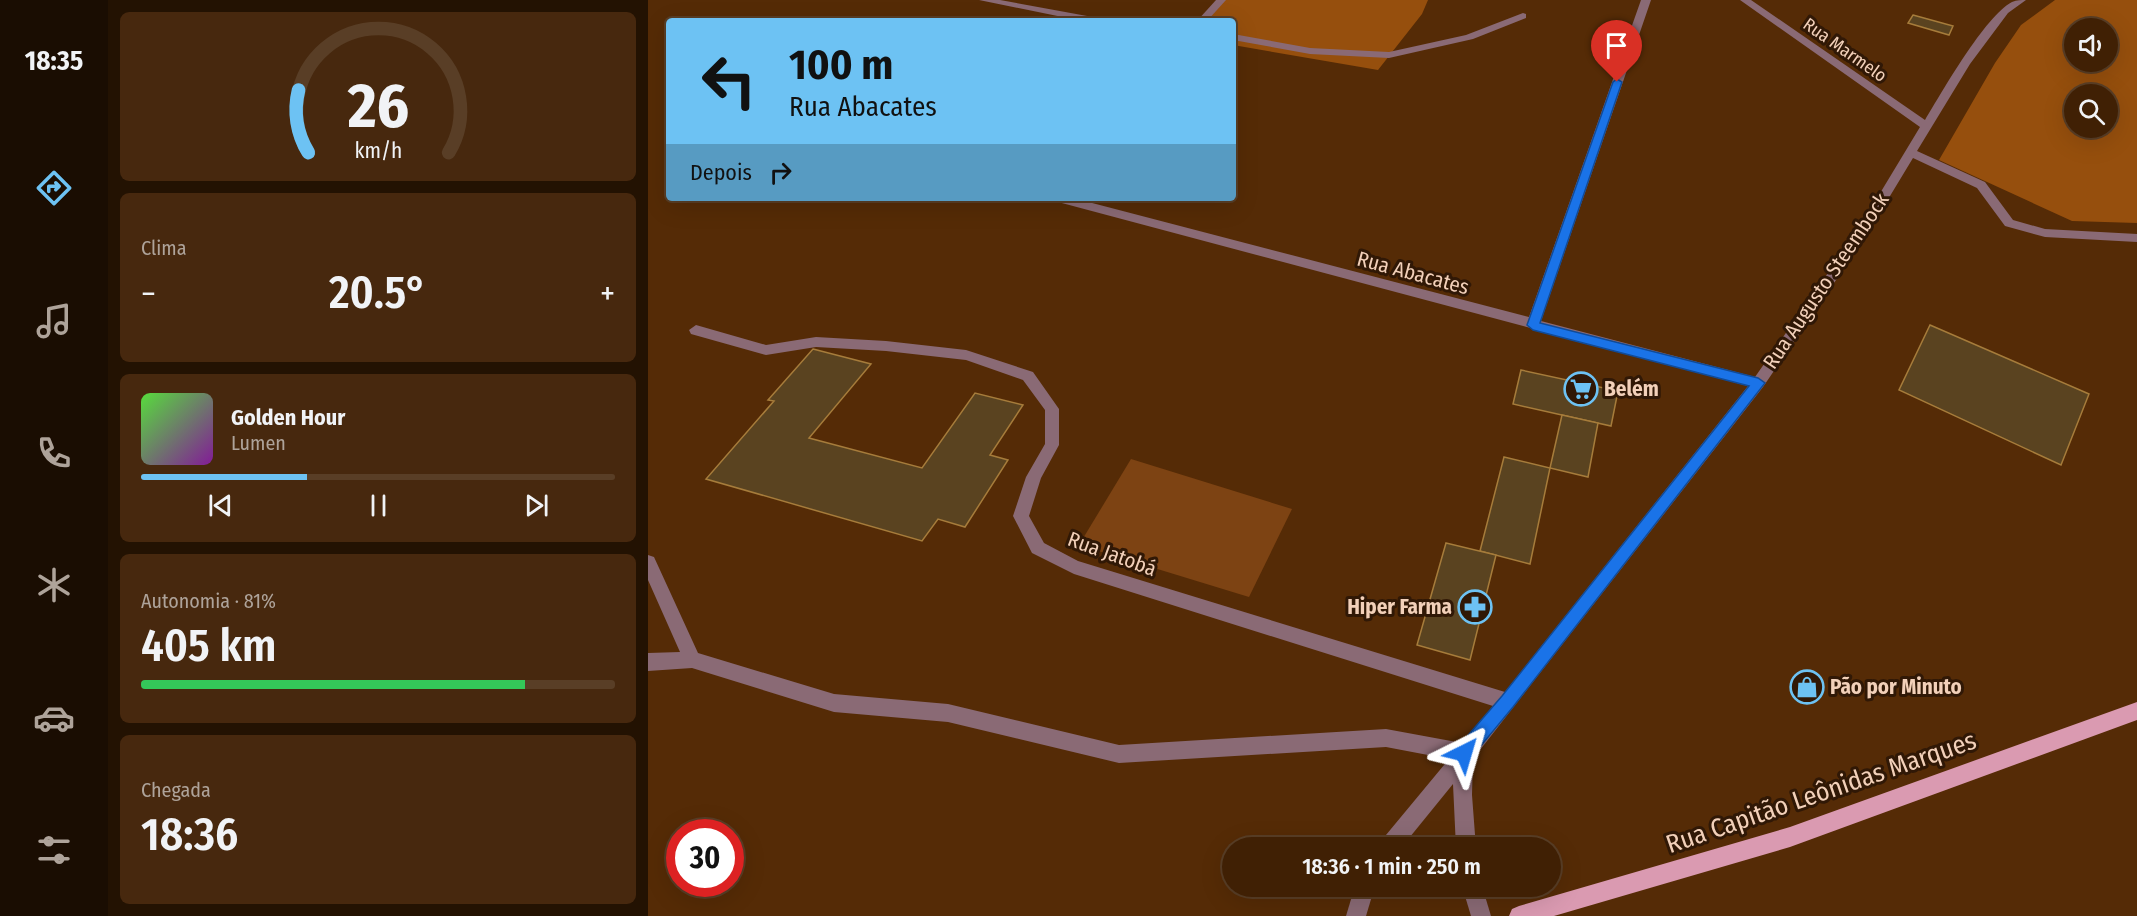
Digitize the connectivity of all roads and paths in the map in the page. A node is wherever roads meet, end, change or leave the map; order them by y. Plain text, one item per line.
1 (984, 0) edge
2 (1221, 0) edge
3 (1646, 0) edge
4 (1745, 0) edge
5 (2021, 0) edge
6 (1523, 16) dead end
7 (1082, 18) edge
8 (1205, 18) edge
9 (1236, 38) edge
10 (1926, 126) junction
11 (1911, 152) junction
12 (1069, 201) edge
13 (2137, 238) edge
14 (1533, 325) junction
15 (696, 330) dead end
16 (1758, 383) junction
17 (648, 562) edge
18 (692, 660) junction
19 (648, 662) edge
20 (1508, 702) junction
21 (2137, 711) edge
22 (1464, 753) junction
23 (1397, 837) edge
24 (1465, 837) edge
25 (1362, 897) edge
26 (1475, 897) edge
27 (1356, 916) edge
28 (1481, 916) edge
29 (1519, 916) edge

1 - 7 street
2 - 8 street
3 - 14 street
4 - 10 street, Rua Marmelo
5 - 10 street, Rua Augusto Steembock
6 - 9 street
10 - 11 street, Rua Augusto Steembock
11 - 13 street
11 - 16 street, Rua Augusto Steembock
12 - 14 street, Rua Abacates
14 - 16 street, Rua Abacates
15 - 20 street, Rua Jatobá
16 - 20 street, Rua Augusto Steembock
17 - 18 street
18 - 19 street
18 - 22 street
20 - 22 street, Rua Augusto Steembock
21 - 29 main road, Rua Capitão Leônidas Marques
22 - 23 street, Rua Augusto Steembock
22 - 24 street
25 - 27 street
26 - 28 street

